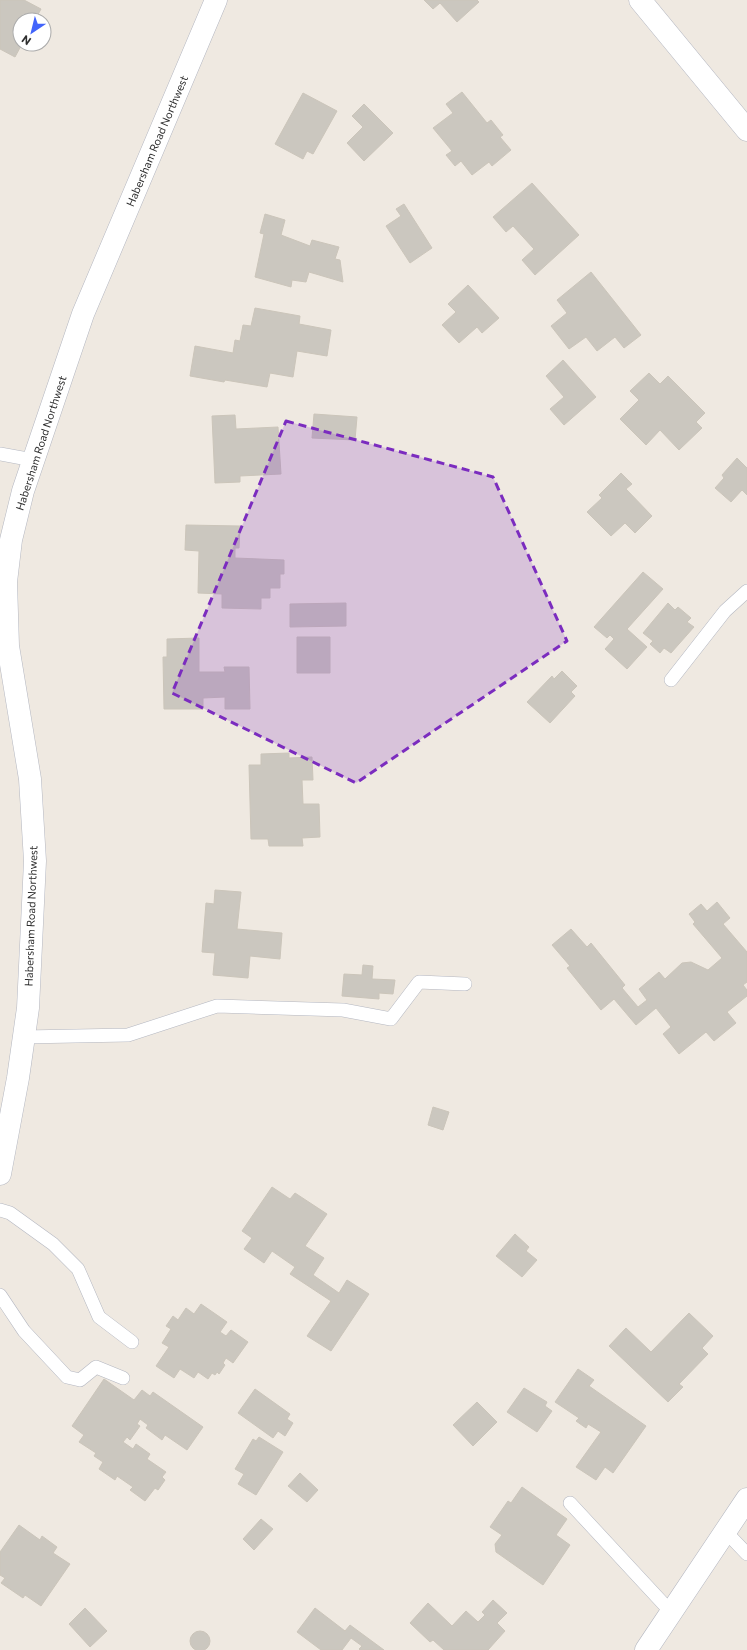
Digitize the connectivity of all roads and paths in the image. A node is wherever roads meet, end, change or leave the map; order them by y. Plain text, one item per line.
1 (216, 0) edge
2 (640, 0) edge
3 (747, 130) edge
4 (0, 454) edge
5 (33, 460) junction
6 (747, 591) edge
7 (671, 680) dead end
8 (465, 984) dead end
9 (24, 1037) junction
10 (0, 1174) edge
11 (0, 1210) edge
12 (0, 1295) edge
13 (132, 1342) dead end
14 (123, 1378) dead end
15 (747, 1499) edge
16 (570, 1503) dead end
17 (725, 1531) junction
18 (747, 1554) edge
19 (671, 1612) junction
20 (646, 1650) edge

1 - 5 street, Habersham Road Northwest
2 - 3 street
4 - 5 lane
5 - 9 street, Habersham Road Northwest
6 - 7 lane
8 - 9 lane
9 - 10 street, Habersham Road Northwest
11 - 13 lane
12 - 14 lane
15 - 17 street
16 - 19 lane
17 - 18 lane
17 - 19 street
19 - 20 street

